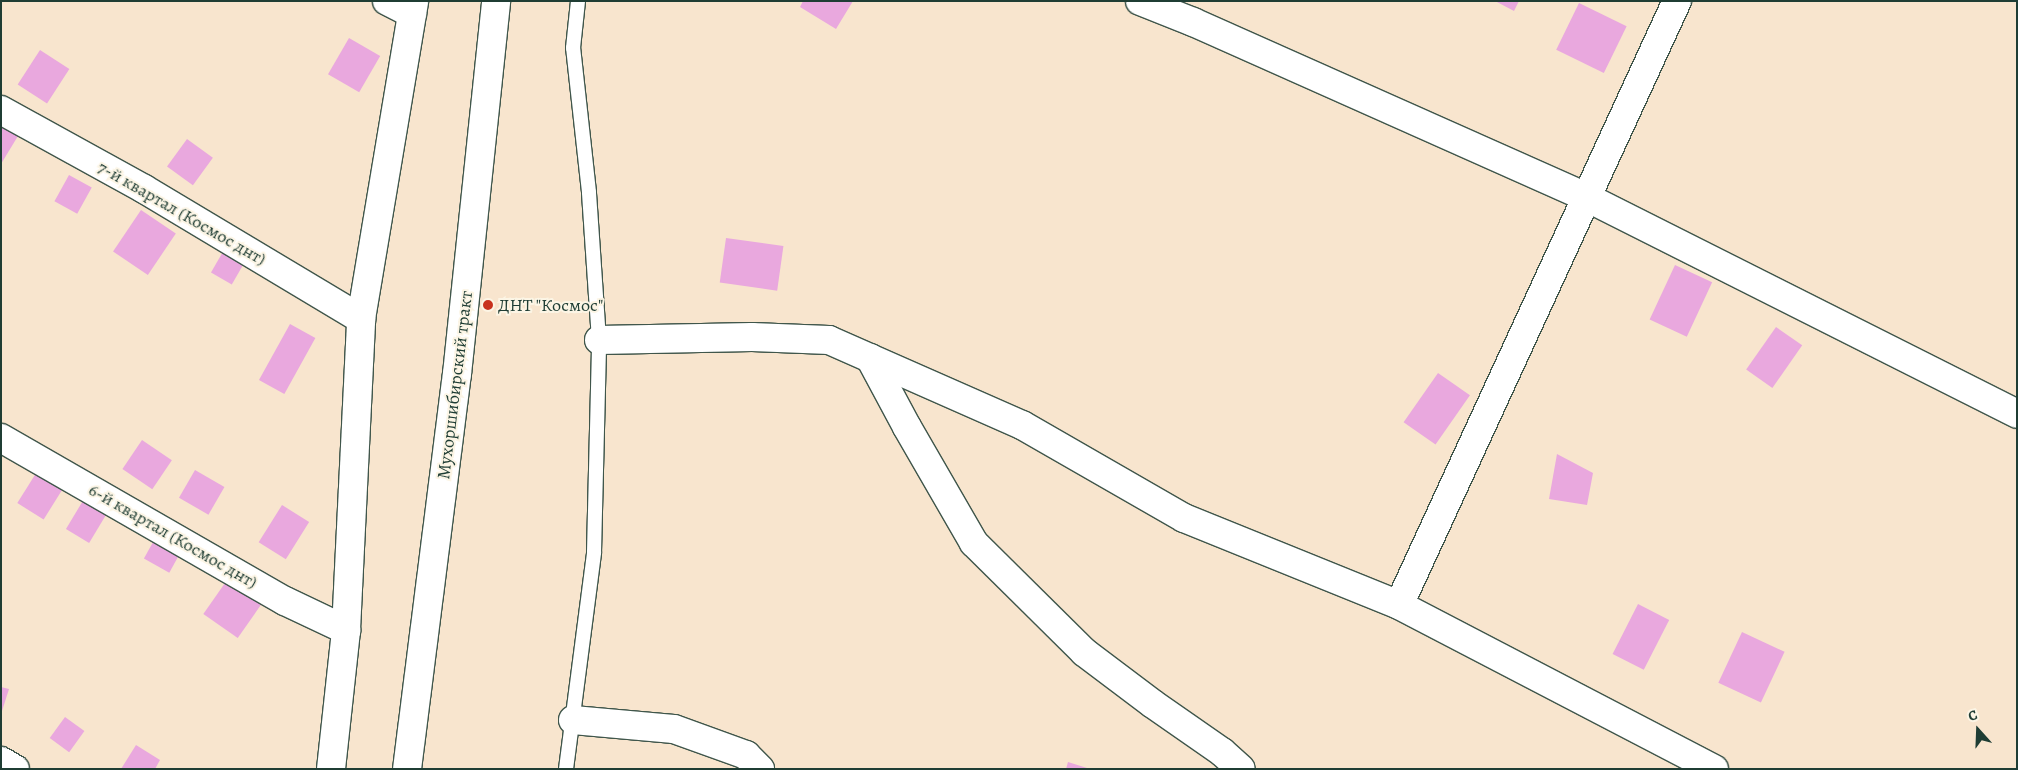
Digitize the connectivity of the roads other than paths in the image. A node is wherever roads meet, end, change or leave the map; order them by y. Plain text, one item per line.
1 (387, 1) edge
2 (496, 1) edge
3 (578, 1) edge
4 (1140, 1) edge
5 (1677, 1) edge
6 (413, 8) edge
7 (1, 110) edge
8 (1588, 198) junction
9 (361, 319) junction
10 (599, 340) junction
11 (870, 358) junction
12 (2017, 414) edge
13 (1, 438) edge
14 (1399, 605) junction
15 (346, 630) junction
16 (573, 720) junction
17 (1, 761) edge
18 (15, 769) edge
19 (331, 769) edge
20 (407, 769) edge
21 (566, 769) edge
22 (760, 769) edge
23 (1241, 769) edge
24 (1714, 769) edge

1 - 6 street
2 - 20 street, Мухоршибирский тракт
3 - 10 lane
4 - 8 street
5 - 8 street
6 - 9 street
7 - 9 street, 7-й квартал (Космос днт)
8 - 12 street
8 - 14 street
9 - 15 street
10 - 11 street
10 - 16 lane
11 - 14 street
11 - 23 street
13 - 15 street, 6-й квартал (Космос днт)
14 - 24 street
15 - 19 street
16 - 21 lane
16 - 22 street
17 - 18 street

